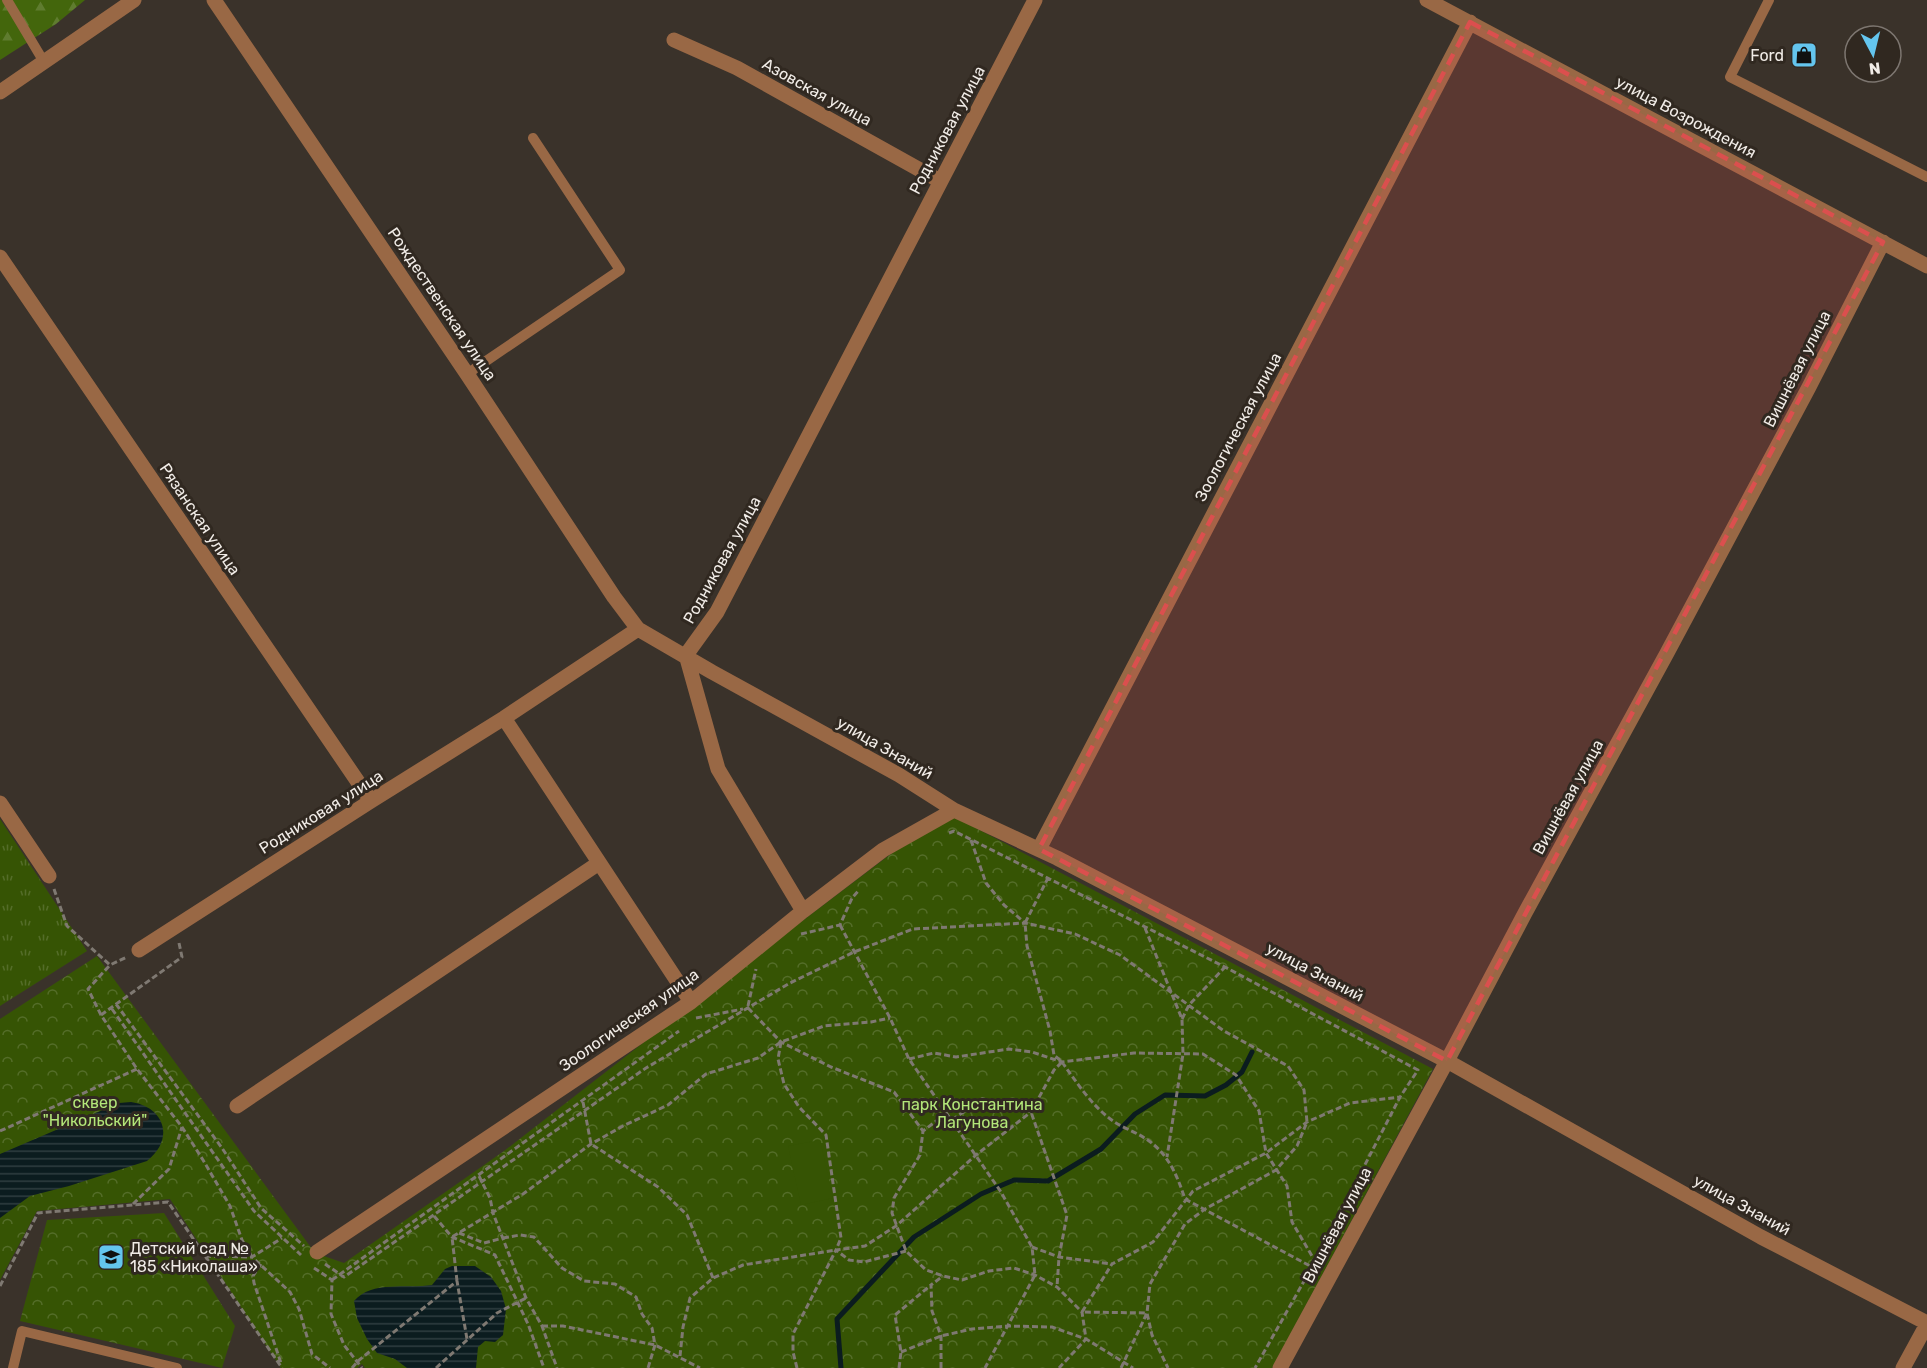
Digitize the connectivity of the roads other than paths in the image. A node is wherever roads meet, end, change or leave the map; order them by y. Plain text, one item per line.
1 (7, 0) edge
2 (134, 0) edge
3 (214, 0) edge
4 (1035, 0) edge
5 (1427, 0) edge
6 (1769, 0) edge
7 (1470, 22) junction
8 (675, 40) dead end
9 (44, 62) junction
10 (0, 92) edge
11 (533, 138) dead end
12 (1927, 177) edge
13 (940, 182) junction
14 (1883, 242) junction
15 (0, 257) edge
16 (1927, 266) edge
17 (467, 374) junction
18 (638, 629) junction
19 (686, 655) junction
20 (504, 718) junction
21 (371, 801) junction
22 (0, 803) edge
23 (954, 810) junction
24 (1039, 849) junction
25 (599, 863) junction
26 (49, 876) road end
27 (803, 911) junction
28 (139, 950) road end
29 (691, 1002) junction
30 (1447, 1061) junction
31 (237, 1106) dead end
32 (314, 1258) road end
33 (1927, 1323) edge
34 (13, 1368) edge
35 (177, 1368) edge
36 (1280, 1368) edge
37 (1903, 1368) edge

1 - 9 lane
2 - 9 street
3 - 17 street, Рождественская улица
4 - 13 street, Родниковая улица
5 - 7 street, улица Возрождения
6 - 12 lane
7 - 14 street, улица Возрождения
7 - 24 street, Зоологическая улица
8 - 13 street, Азовская улица
9 - 10 street
11 - 17 lane
13 - 19 street, Родниковая улица
14 - 16 street, улица Возрождения
14 - 30 street, Вишнёвая улица
15 - 21 street, Рязанская улица
17 - 18 street, Рождественская улица
18 - 19 street
18 - 20 street, Родниковая улица
19 - 23 street, улица Знаний
19 - 27 street
20 - 21 street, Родниковая улица
20 - 25 street
21 - 28 street, Родниковая улица
22 - 26 street
23 - 24 street, улица Знаний
23 - 27 street, Зоологическая улица
24 - 30 street, улица Знаний
25 - 29 street
25 - 31 street
27 - 29 street, Зоологическая улица
29 - 32 street, Зоологическая улица
30 - 33 street, улица Знаний
30 - 36 street, Вишнёвая улица
33 - 37 street
34 - 35 lane

